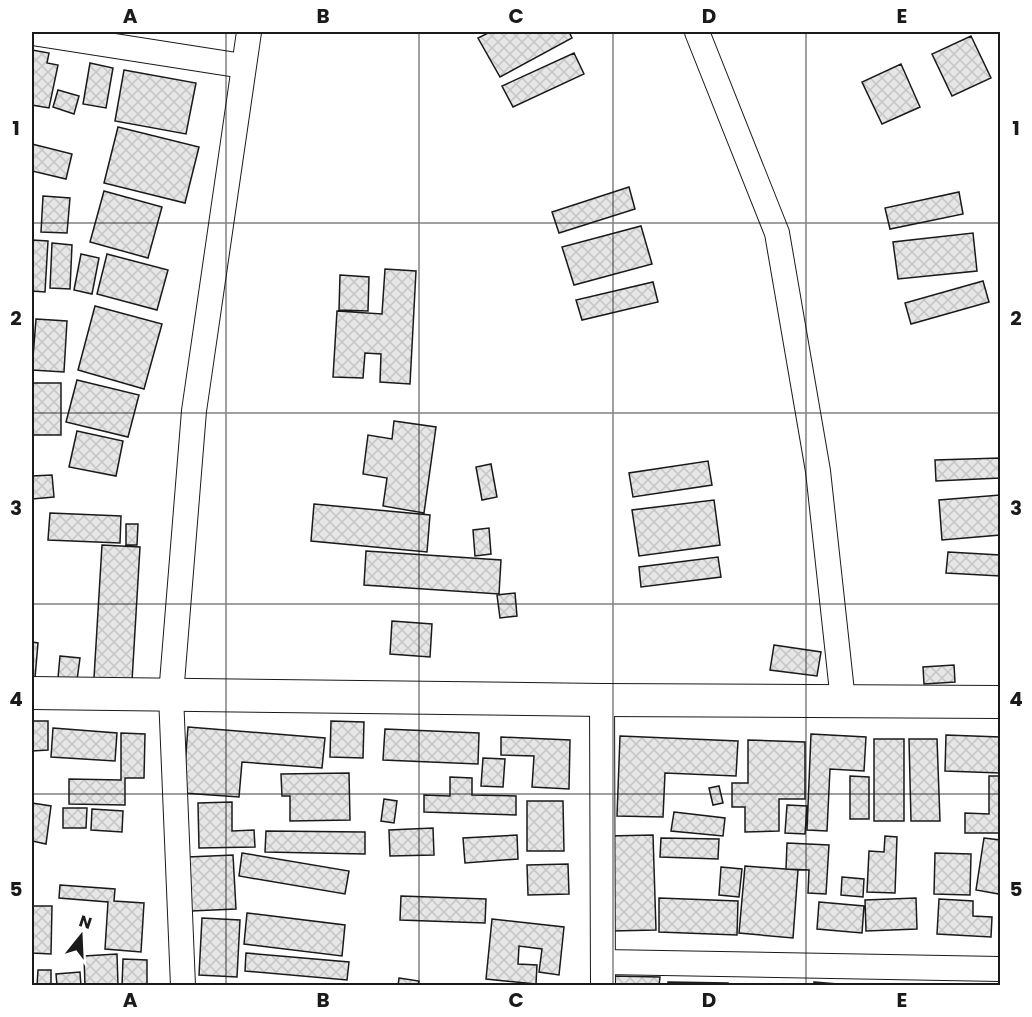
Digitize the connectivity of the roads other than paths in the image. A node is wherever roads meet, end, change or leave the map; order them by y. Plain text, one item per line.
1 (249, 32) edge
2 (697, 32) edge
3 (32, 33) edge
4 (243, 66) junction
5 (32, 693) edge
6 (171, 695) junction
7 (602, 700) junction
8 (843, 701) junction
9 (1000, 702) edge
10 (1000, 969) edge
11 (603, 974) edge
12 (183, 986) edge

1 - 4 street
2 - 8 street
3 - 4 street
4 - 6 street
5 - 6 street
6 - 7 street
6 - 12 street
7 - 8 street
7 - 11 street
8 - 9 street
10 - 11 street

